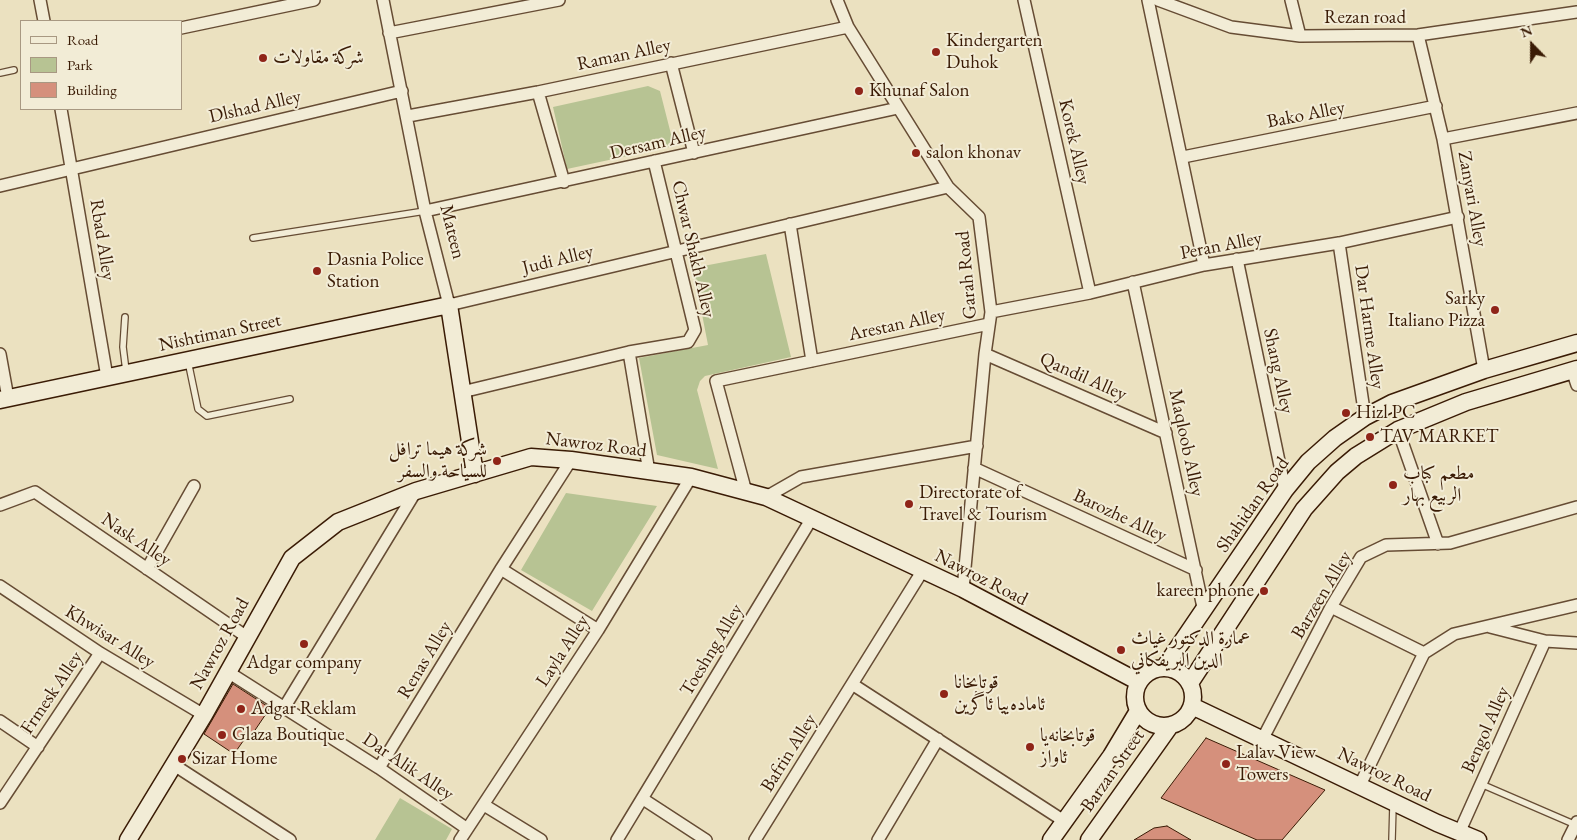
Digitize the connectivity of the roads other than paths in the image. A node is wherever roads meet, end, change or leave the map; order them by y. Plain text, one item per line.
1 (40, 0) edge
2 (314, 0) edge
3 (383, 0) edge
4 (559, 0) edge
5 (837, 0) edge
6 (1024, 0) edge
7 (1148, 0) edge
8 (1158, 0) edge
9 (1291, 0) edge
10 (1577, 12) edge
11 (44, 20) edge
12 (848, 27) junction
13 (182, 28) edge
14 (389, 34) junction
15 (1418, 35) junction
16 (1300, 36) junction
17 (671, 63) junction
18 (14, 70) dead end
19 (0, 73) edge
20 (402, 91) junction
21 (538, 92) junction
22 (1436, 106) junction
23 (898, 108) junction
24 (61, 110) edge
25 (1577, 114) edge
26 (408, 116) junction
27 (1443, 139) junction
28 (694, 152) junction
29 (1183, 157) junction
30 (654, 161) junction
31 (72, 168) junction
32 (564, 182) junction
33 (0, 186) edge
34 (948, 187) junction
35 (426, 212) junction
36 (1458, 217) junction
37 (790, 224) junction
38 (253, 238) dead end
39 (1339, 243) junction
40 (674, 250) junction
41 (1236, 259) junction
42 (1204, 265) junction
43 (1134, 282) junction
44 (1090, 293) junction
45 (449, 305) junction
46 (991, 312) junction
47 (125, 317) dead end
48 (989, 324) junction
49 (1577, 343) edge
50 (629, 352) junction
51 (0, 354) edge
52 (985, 354) junction
53 (188, 360) junction
54 (812, 361) junction
55 (1484, 370) junction
56 (126, 373) junction
57 (1575, 375) edge
58 (107, 377) junction
59 (462, 392) junction
60 (290, 398) dead end
61 (4, 399) edge
62 (1365, 417) junction
63 (1398, 430) junction
64 (1166, 433) junction
65 (977, 446) junction
66 (571, 460) junction
67 (974, 468) junction
68 (649, 472) junction
69 (475, 474) junction
70 (691, 477) junction
71 (194, 486) dead end
72 (1285, 490) junction
73 (416, 491) junction
74 (746, 492) junction
75 (766, 497) junction
76 (0, 505) edge
77 (1577, 507) edge
78 (812, 518) junction
79 (1438, 544) junction
80 (147, 569) junction
81 (501, 570) junction
82 (923, 570) junction
83 (1196, 570) junction
84 (0, 586) edge
85 (964, 589) junction
86 (1577, 605) edge
87 (1331, 607) junction
88 (1204, 612) junction
89 (1488, 627) junction
90 (598, 630) junction
91 (247, 637) junction
92 (1545, 640) junction
93 (1577, 643) edge
94 (100, 653) junction
95 (1424, 653) junction
96 (1164, 668) junction
97 (228, 672) junction
98 (1137, 682) junction
99 (1190, 683) junction
100 (852, 684) junction
101 (1192, 706) junction
102 (284, 708) junction
103 (1138, 711) junction
104 (204, 715) junction
105 (0, 721) edge
106 (1170, 726) junction
107 (938, 739) junction
108 (1262, 740) junction
109 (38, 746) junction
110 (174, 765) junction
111 (380, 768) junction
112 (1481, 784) junction
113 (1360, 785) junction
114 (643, 799) junction
115 (1393, 802) junction
116 (0, 803) edge
117 (484, 805) junction
118 (1064, 821) junction
119 (1576, 823) edge
120 (466, 828) junction
121 (1459, 833) junction
122 (691, 836) edge
123 (128, 840) edge
124 (290, 840) edge
125 (460, 840) edge
126 (541, 840) edge
127 (617, 840) edge
128 (706, 840) edge
129 (755, 840) edge
130 (878, 840) edge
131 (1051, 840) edge
132 (1089, 840) edge
133 (1392, 840) edge
134 (1478, 840) edge
135 (1568, 840) edge

1 - 11 street
2 - 13 street
3 - 14 street, Mateen
4 - 14 street
5 - 12 street, Garah Road
6 - 44 street, Korek Alley
7 - 29 street
8 - 16 street, Rezan road
9 - 16 street
10 - 15 street, Rezan road
12 - 17 street, Raman Alley
12 - 23 street, Garah Road
14 - 20 street, Mateen
15 - 16 street, Rezan road
15 - 22 street, Zanyari Alley
17 - 21 street, Raman Alley
17 - 28 street
18 - 19 lane
20 - 26 street, Mateen
20 - 31 street, Dlshad Alley
21 - 26 street, Raman Alley
21 - 32 street
22 - 27 street, Zanyari Alley
22 - 29 street, Bako Alley
23 - 28 street, Dersam Alley
23 - 34 street, Garah Road
24 - 31 street, Rbad Alley
25 - 27 street
26 - 35 street, Mateen
27 - 36 street, Zanyari Alley
28 - 30 street, Dersam Alley
29 - 42 street
30 - 32 street, Dersam Alley
30 - 40 street, Chwar Shakh Alley
31 - 33 street, Dlshad Alley
31 - 58 street, Rbad Alley
32 - 35 street, Dersam Alley
34 - 37 street, Judi Alley
34 - 46 street, Garah Road
35 - 38 lane
35 - 45 street, Mateen
36 - 39 street, Peran Alley
36 - 55 street, Zanyari Alley
37 - 40 street, Judi Alley
37 - 54 street
39 - 41 street, Peran Alley
39 - 62 street, Dar Harme Alley
40 - 45 street, Judi Alley
40 - 50 street, Chwar Shakh Alley
41 - 42 street, Peran Alley
41 - 72 street, Shang Alley
42 - 43 street, Peran Alley
43 - 44 street, Peran Alley
43 - 64 street, Maqloob Alley
44 - 46 street, Peran Alley
45 - 53 street, Nishtiman Street
45 - 59 street, Mateen
46 - 48 street, Garah Road
47 - 56 lane
48 - 52 street, Garah Road
48 - 54 street, Arestan Alley
49 - 55 street, Shahidan Road
50 - 59 street
50 - 68 street
51 - 61 street
52 - 64 street, Qandil Alley
52 - 65 street, Garah Road
53 - 56 street, Nishtiman Street
53 - 60 lane
54 - 74 street, Arestan Alley
55 - 62 street, Shahidan Road
56 - 58 street, Nishtiman Street
57 - 63 street
58 - 61 street, Nishtiman Street
59 - 69 street, Mateen
62 - 72 street, Shahidan Road
63 - 79 street
63 - 99 street
64 - 83 street, Maqloob Alley
65 - 67 street, Garah Road
65 - 75 street
66 - 68 street, Nawroz Road
66 - 69 street, Nawroz Road
66 - 81 street, Renas Alley
67 - 83 street, Barozhe Alley
67 - 85 street, Garah Road
68 - 70 street, Nawroz Road
69 - 73 street, Nawroz Road
70 - 74 street, Nawroz Road
70 - 90 street, Layla Alley
71 - 80 street
72 - 88 street, Shahidan Road
73 - 91 street, Nawroz Road
73 - 102 street
74 - 75 street, Nawroz Road
75 - 78 street, Nawroz Road
76 - 80 street, Nask Alley
77 - 79 street, Barzeen Alley
78 - 82 street, Nawroz Road
78 - 114 street, Toeshng Alley
79 - 87 street, Barzeen Alley
80 - 91 street, Nask Alley
81 - 90 street
81 - 111 street, Renas Alley
82 - 85 street, Nawroz Road
82 - 100 street, Bafrin Alley
83 - 88 street, Maqloob Alley
84 - 94 street, Khwisar Alley
85 - 98 street, Nawroz Road
86 - 89 street
87 - 95 street
87 - 108 street, Barzeen Alley
88 - 96 street, Shahidan Road
89 - 92 street
89 - 95 street
90 - 117 street, Layla Alley
91 - 97 street, Nawroz Road
92 - 93 street
92 - 112 street, Bengol Alley
94 - 104 street, Khwisar Alley
94 - 109 street, Frmesk Alley
95 - 113 street
96 - 98 street
96 - 99 street
97 - 102 street, Dar Alik Alley
97 - 104 street, Nawroz Road
98 - 103 street
99 - 101 street
100 - 107 street
100 - 129 street, Bafrin Alley
101 - 106 street
101 - 108 street, Nawroz Road
102 - 111 street, Dar Alik Alley
103 - 106 street
103 - 118 street, Barzan Street
104 - 110 street, Nawroz Road
105 - 109 street
106 - 132 street, Barzan Street
107 - 118 street
107 - 130 street
108 - 113 street, Nawroz Road
109 - 116 street, Frmesk Alley
110 - 123 street, Nawroz Road
110 - 124 street
111 - 120 street, Dar Alik Alley
112 - 119 lane
112 - 121 street, Bengol Alley
113 - 115 street, Nawroz Road
114 - 122 street
114 - 127 street, Toeshng Alley
115 - 121 street, Nawroz Road
115 - 133 lane
117 - 120 street, Layla Alley
117 - 126 street
118 - 131 street, Barzan Street
119 - 135 street
120 - 125 street, Layla Alley
121 - 134 street, Nawroz Road
122 - 128 street

